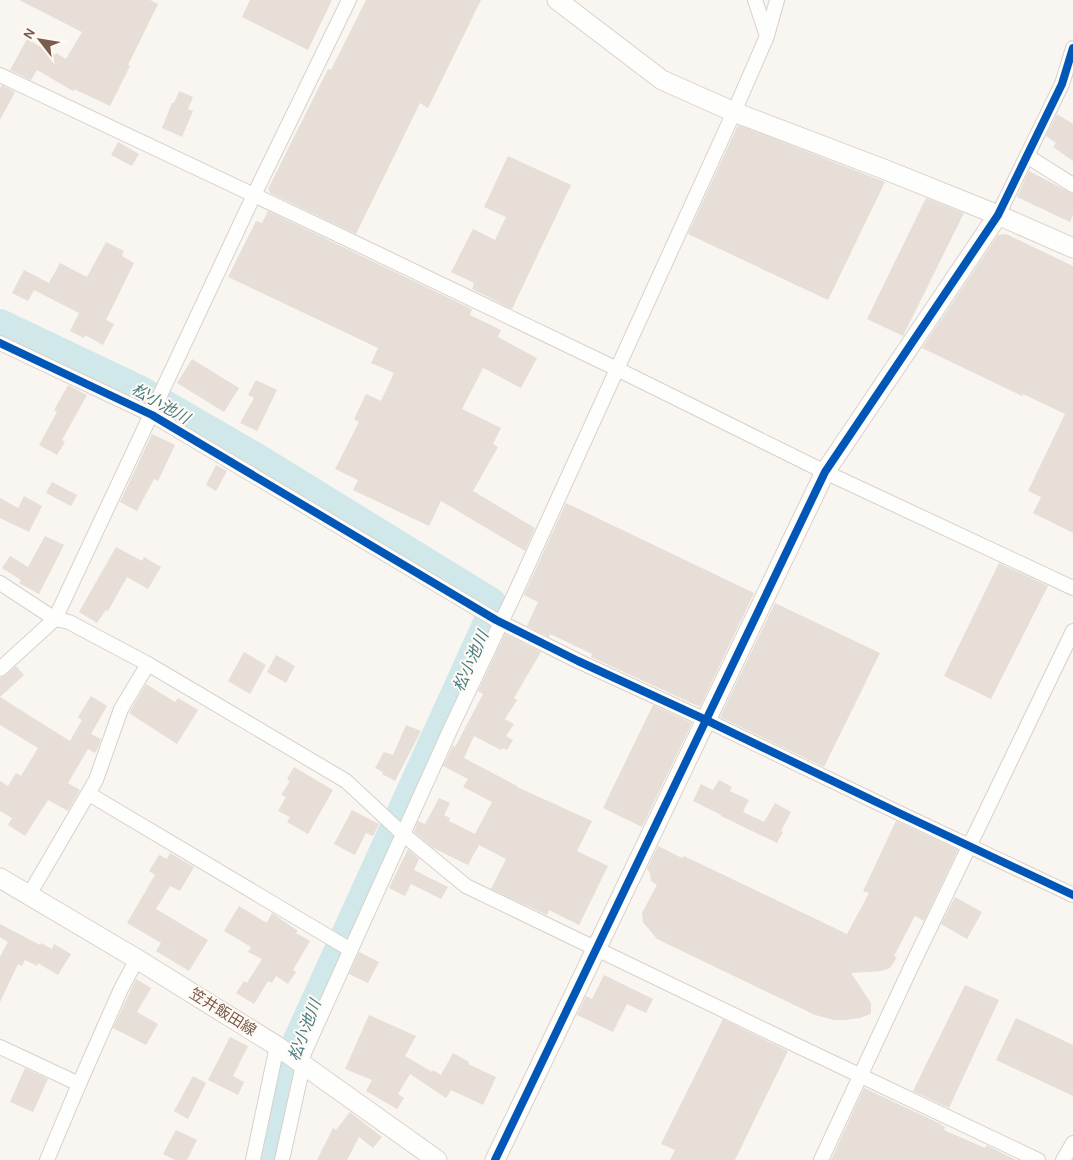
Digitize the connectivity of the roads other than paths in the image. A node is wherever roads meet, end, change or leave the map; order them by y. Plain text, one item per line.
1 (349, 0) edge
2 (557, 0) edge
3 (755, 0) edge
4 (777, 0) edge
5 (767, 36) junction
6 (1073, 48) edge
7 (0, 75) edge
8 (734, 112) junction
9 (1027, 156) junction
10 (1073, 185) edge
11 (254, 195) junction
12 (998, 215) junction
13 (1073, 248) edge
14 (0, 343) edge
15 (617, 369) junction
16 (152, 414) junction
17 (825, 472) junction
18 (0, 583) edge
19 (1073, 588) edge
20 (55, 619) junction
21 (498, 621) junction
22 (1073, 632) edge
23 (148, 664) junction
24 (0, 669) edge
25 (706, 720) junction
26 (89, 794) junction
27 (404, 834) junction
28 (971, 846) junction
29 (0, 878) edge
30 (1073, 894) edge
31 (29, 895) junction
32 (596, 948) junction
33 (350, 950) junction
34 (137, 959) junction
35 (0, 1047) edge
36 (292, 1057) junction
37 (861, 1075) junction
38 (79, 1084) junction
39 (1073, 1143) edge
40 (47, 1160) edge
41 (253, 1160) edge
42 (282, 1160) edge
43 (437, 1160) edge
44 (495, 1160) edge
45 (821, 1160) edge
46 (1038, 1160) edge
47 (1063, 1160) edge

1 - 11 street
2 - 8 street
3 - 5 street
4 - 5 street
5 - 8 street
6 - 9 street
7 - 11 street
8 - 12 street
8 - 15 street
9 - 10 street
9 - 12 street
11 - 15 street
11 - 16 street
12 - 13 street
12 - 17 street
14 - 16 street
15 - 17 street
15 - 21 street
16 - 20 street
16 - 21 street
17 - 19 street
17 - 25 street
18 - 20 street
20 - 23 street
20 - 24 street
21 - 25 street
21 - 27 street
22 - 28 street
23 - 26 street
23 - 27 street
25 - 28 street
25 - 32 street
26 - 31 street
26 - 33 street
27 - 32 street
27 - 33 street
28 - 30 street
28 - 37 street
29 - 31 street, 笠井飯田線
31 - 34 street, 笠井飯田線
32 - 37 street
32 - 44 street
33 - 36 street
34 - 36 street, 笠井飯田線
34 - 38 street
35 - 38 street
36 - 41 street
36 - 42 street
36 - 43 street, 笠井飯田線
37 - 45 street
37 - 46 street
38 - 40 street
39 - 47 street

